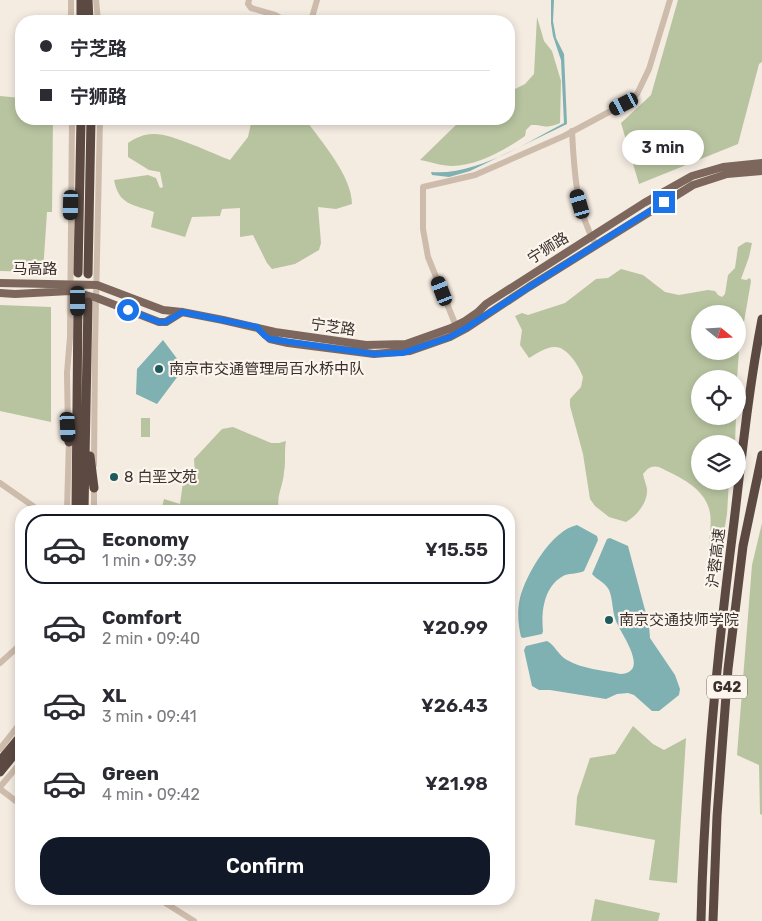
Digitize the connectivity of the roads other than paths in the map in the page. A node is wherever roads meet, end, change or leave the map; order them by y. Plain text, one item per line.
1 (71, 0) edge
2 (96, 0) edge
3 (249, 0) edge
4 (317, 0) edge
5 (670, 0) edge
6 (71, 15) edge
7 (97, 15) edge
8 (275, 15) edge
9 (313, 15) edge
10 (72, 125) edge
11 (81, 125) edge
12 (91, 125) edge
13 (100, 125) edge
14 (572, 131) junction
15 (762, 163) edge
16 (762, 171) edge
17 (591, 237) junction
18 (596, 246) junction
19 (0, 283) edge
20 (97, 285) junction
21 (70, 287) junction
22 (0, 293) edge
23 (97, 298) junction
24 (182, 312) junction
25 (762, 319) edge
26 (456, 326) junction
27 (408, 347) junction
28 (77, 390) junction
29 (86, 428) junction
30 (69, 442) junction
31 (762, 455) edge
32 (0, 483) edge
33 (94, 488) junction
34 (31, 505) edge
35 (68, 505) edge
36 (76, 505) edge
37 (84, 505) edge
38 (94, 505) edge
39 (15, 649) edge
40 (0, 663) edge
41 (15, 730) edge
42 (15, 743) edge
43 (0, 749) edge
44 (15, 753) edge
45 (0, 761) edge
46 (15, 769) edge
47 (0, 772) edge
48 (0, 788) edge
49 (15, 800) edge
50 (169, 905) edge
51 (194, 921) edge
52 (702, 921) edge
53 (713, 921) edge

1 - 6 street
2 - 7 street
3 - 8 street
4 - 9 street
5 - 14 street
10 - 21 street
11 - 12 highway
13 - 20 street
14 - 17 street
14 - 26 street
15 - 17 main road, 宁狮路
16 - 18 main road, 宁狮路
17 - 18 street
17 - 26 main road, 宁狮路
18 - 27 main road, 宁狮路
19 - 21 main road, 马高路
20 - 21 main road, 宁芝路
20 - 23 street
20 - 24 main road, 宁芝路
21 - 22 main road, 马高路
21 - 23 main road
21 - 30 street
23 - 24 main road
23 - 33 street
24 - 27 main road, 宁芝路
25 - 52 highway, 沪蓉高速 / G42
26 - 27 main road, 宁狮路
28 - 29 highway
28 - 30 highway
28 - 36 highway
29 - 33 highway
29 - 37 highway
30 - 35 street
31 - 53 highway, 沪蓉高速 / G42
32 - 34 street
33 - 38 street
39 - 40 street
41 - 43 street
42 - 45 highway
44 - 47 highway
46 - 48 street
48 - 49 street
50 - 51 street

